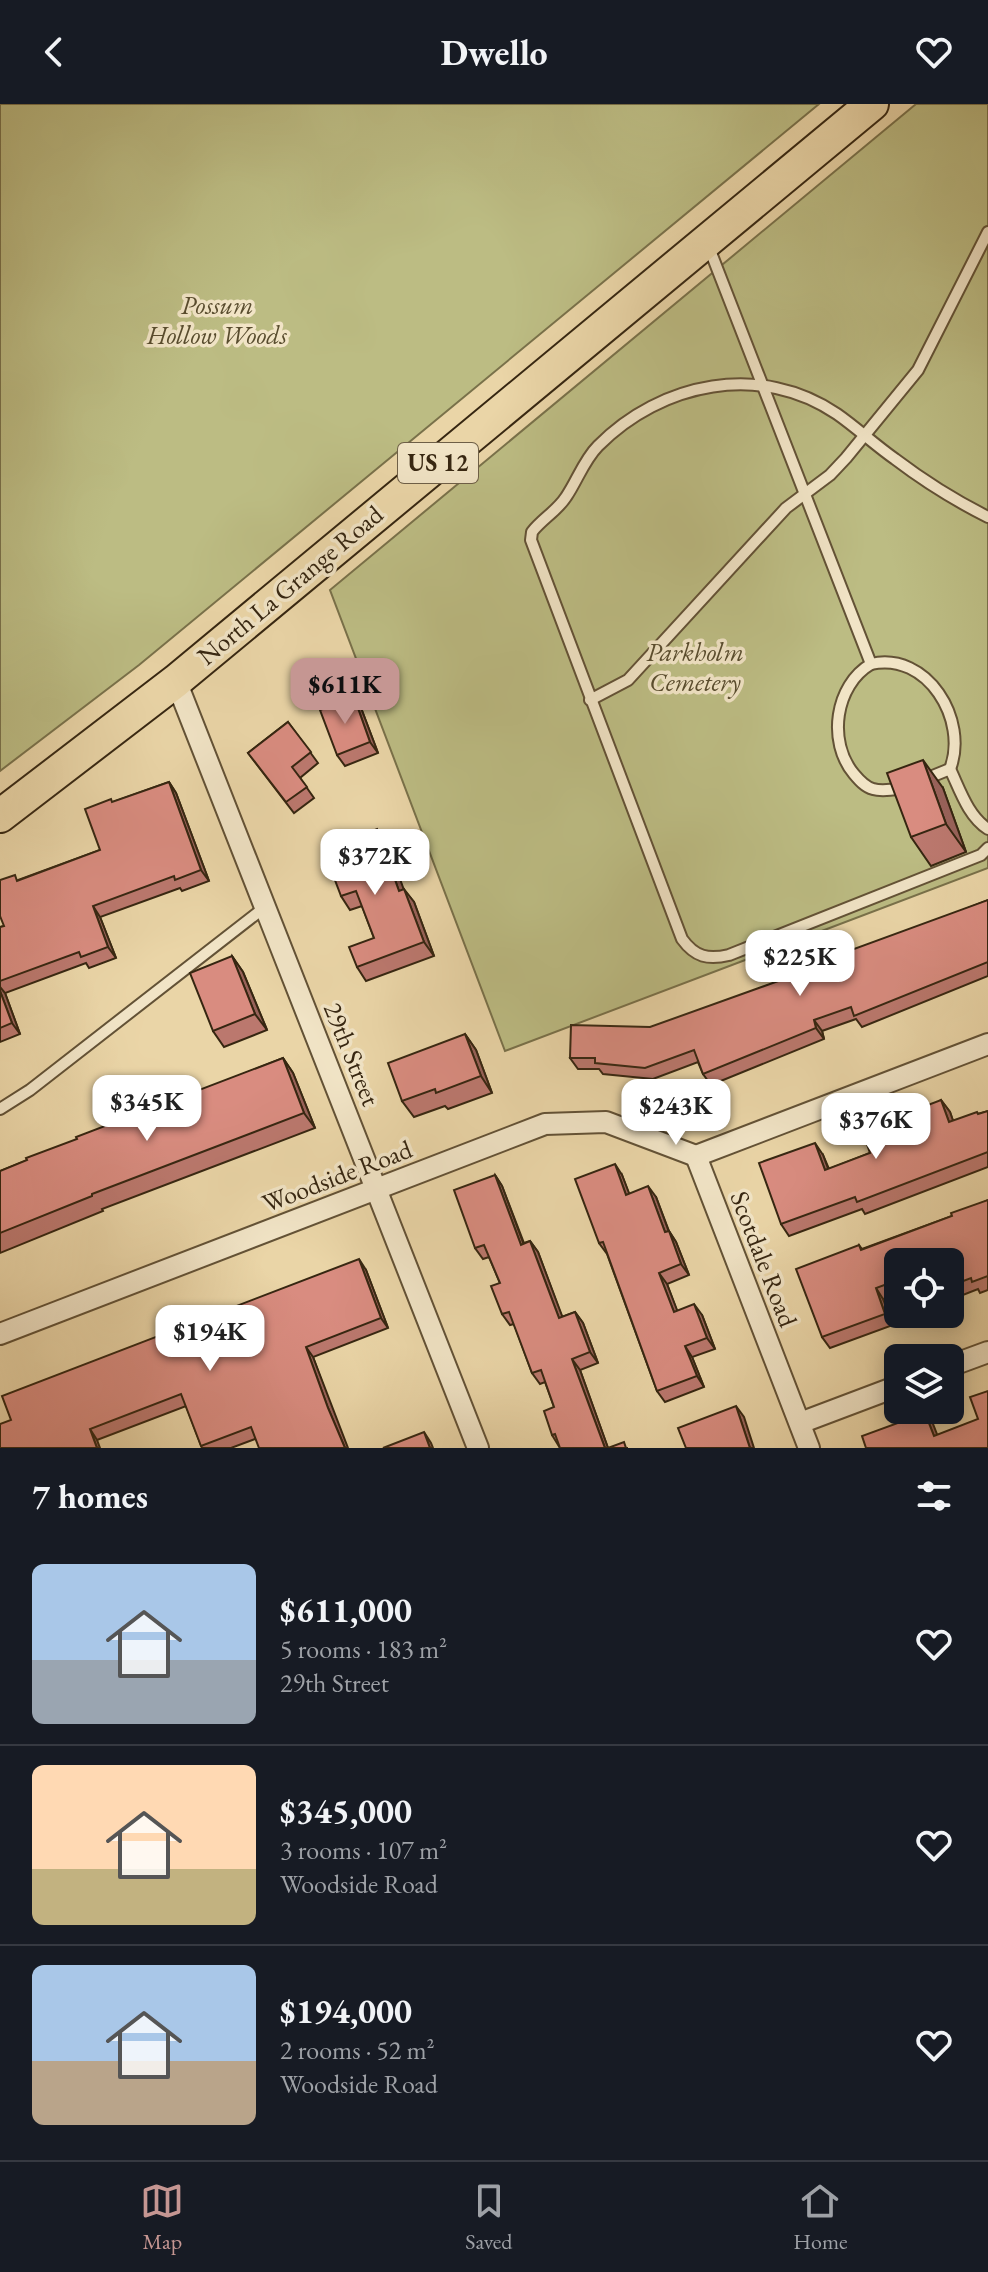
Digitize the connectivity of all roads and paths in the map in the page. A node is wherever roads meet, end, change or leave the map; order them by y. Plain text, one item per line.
1 (872, 104) edge
2 (988, 232) edge
3 (706, 240) junction
4 (763, 385) junction
5 (865, 435) junction
6 (805, 495) junction
7 (988, 517) edge
8 (871, 664) junction
9 (176, 681) junction
10 (590, 700) junction
11 (950, 769) junction
12 (0, 816) edge
13 (988, 829) edge
14 (988, 848) edge
15 (265, 907) junction
16 (988, 1044) edge
17 (0, 1109) edge
18 (696, 1156) junction
19 (377, 1189) junction
20 (0, 1334) edge
21 (988, 1352) edge
22 (964, 1361) edge
23 (884, 1391) edge
24 (800, 1423) junction
25 (478, 1448) edge
26 (809, 1448) edge

1 - 3 main road, North La Grange Road / US 12
2 - 5 lane
3 - 4 lane
3 - 9 main road, North La Grange Road / US 12
4 - 5 lane
4 - 6 lane
4 - 10 lane
5 - 6 lane
5 - 7 lane
6 - 8 lane
6 - 10 lane
8 - 11 lane
8 - 11 lane
9 - 12 main road, North La Grange Road / US 12
9 - 15 street, 29th Street
10 - 14 lane
11 - 13 lane
15 - 17 lane
15 - 19 street, 29th Street
16 - 18 street
18 - 19 street, Woodside Road
18 - 24 street, Scotdale Road
19 - 20 street, Woodside Road
19 - 25 street, 29th Street
21 - 22 street
23 - 24 street
24 - 26 street, Scotdale Road

